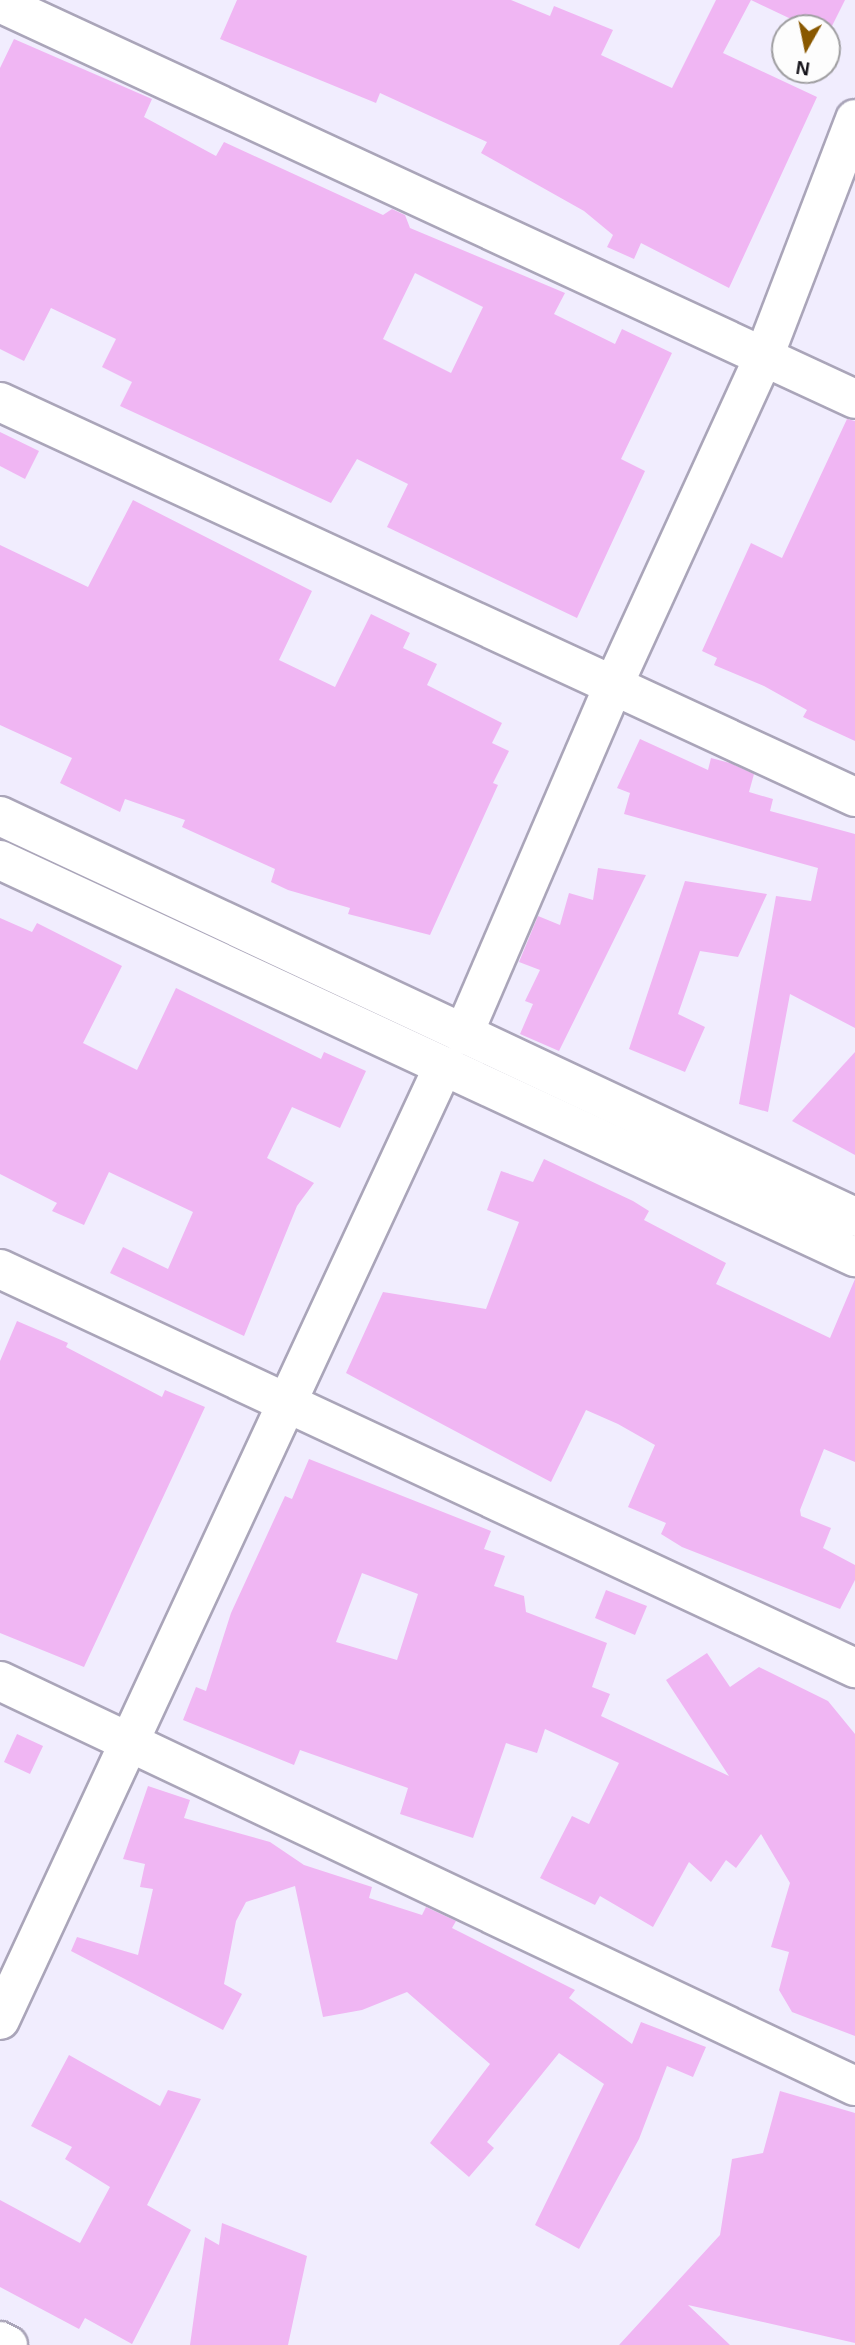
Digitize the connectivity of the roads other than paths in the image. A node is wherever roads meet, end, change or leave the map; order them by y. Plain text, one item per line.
1 (0, 3) edge
2 (855, 119) edge
3 (763, 359) junction
4 (855, 399) edge
5 (0, 402) edge
6 (614, 685) junction
7 (855, 797) edge
8 (0, 816) edge
9 (0, 860) edge
10 (463, 1035) junction
11 (443, 1067) junction
12 (855, 1217) edge
13 (855, 1256) edge
14 (0, 1269) edge
15 (284, 1402) junction
16 (855, 1668) edge
17 (0, 1681) edge
18 (128, 1742) junction
19 (0, 2020) edge
20 (855, 2086) edge
21 (0, 2342) edge
22 (8, 2345) edge

1 - 3 street
2 - 3 street
3 - 4 street
3 - 6 street
5 - 6 street
6 - 7 street
6 - 10 street
8 - 10 street
9 - 11 street
10 - 12 street
11 - 13 street
11 - 15 street
14 - 15 street
15 - 16 street
15 - 18 street
17 - 18 street
18 - 19 street
18 - 20 street
21 - 22 street

